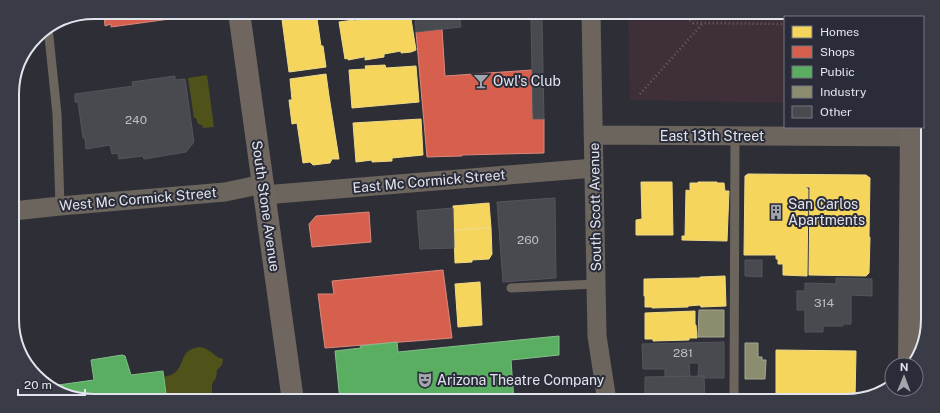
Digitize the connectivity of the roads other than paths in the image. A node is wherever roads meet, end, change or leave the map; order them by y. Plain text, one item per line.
1 (240, 19) edge
2 (591, 19) edge
3 (49, 34) edge
4 (917, 133) edge
5 (593, 135) junction
6 (735, 136) junction
7 (594, 168) junction
8 (263, 190) junction
9 (60, 206) junction
10 (19, 210) edge
11 (596, 284) junction
12 (511, 288) dead end
13 (909, 357) edge
14 (292, 394) edge
15 (606, 394) edge
16 (734, 394) edge

1 - 8 street, South Stone Avenue
2 - 5 street, South Scott Avenue
3 - 9 lane
4 - 6 street, East 13th Street
4 - 13 street
5 - 6 street, East 13th Street
5 - 7 street, South Scott Avenue
6 - 16 lane
7 - 8 street, East Mc Cormick Street
7 - 11 street, South Scott Avenue
8 - 9 street, West Mc Cormick Street
8 - 14 street, South Stone Avenue
9 - 10 street, West Mc Cormick Street
11 - 12 lane
11 - 15 street, South Scott Avenue

